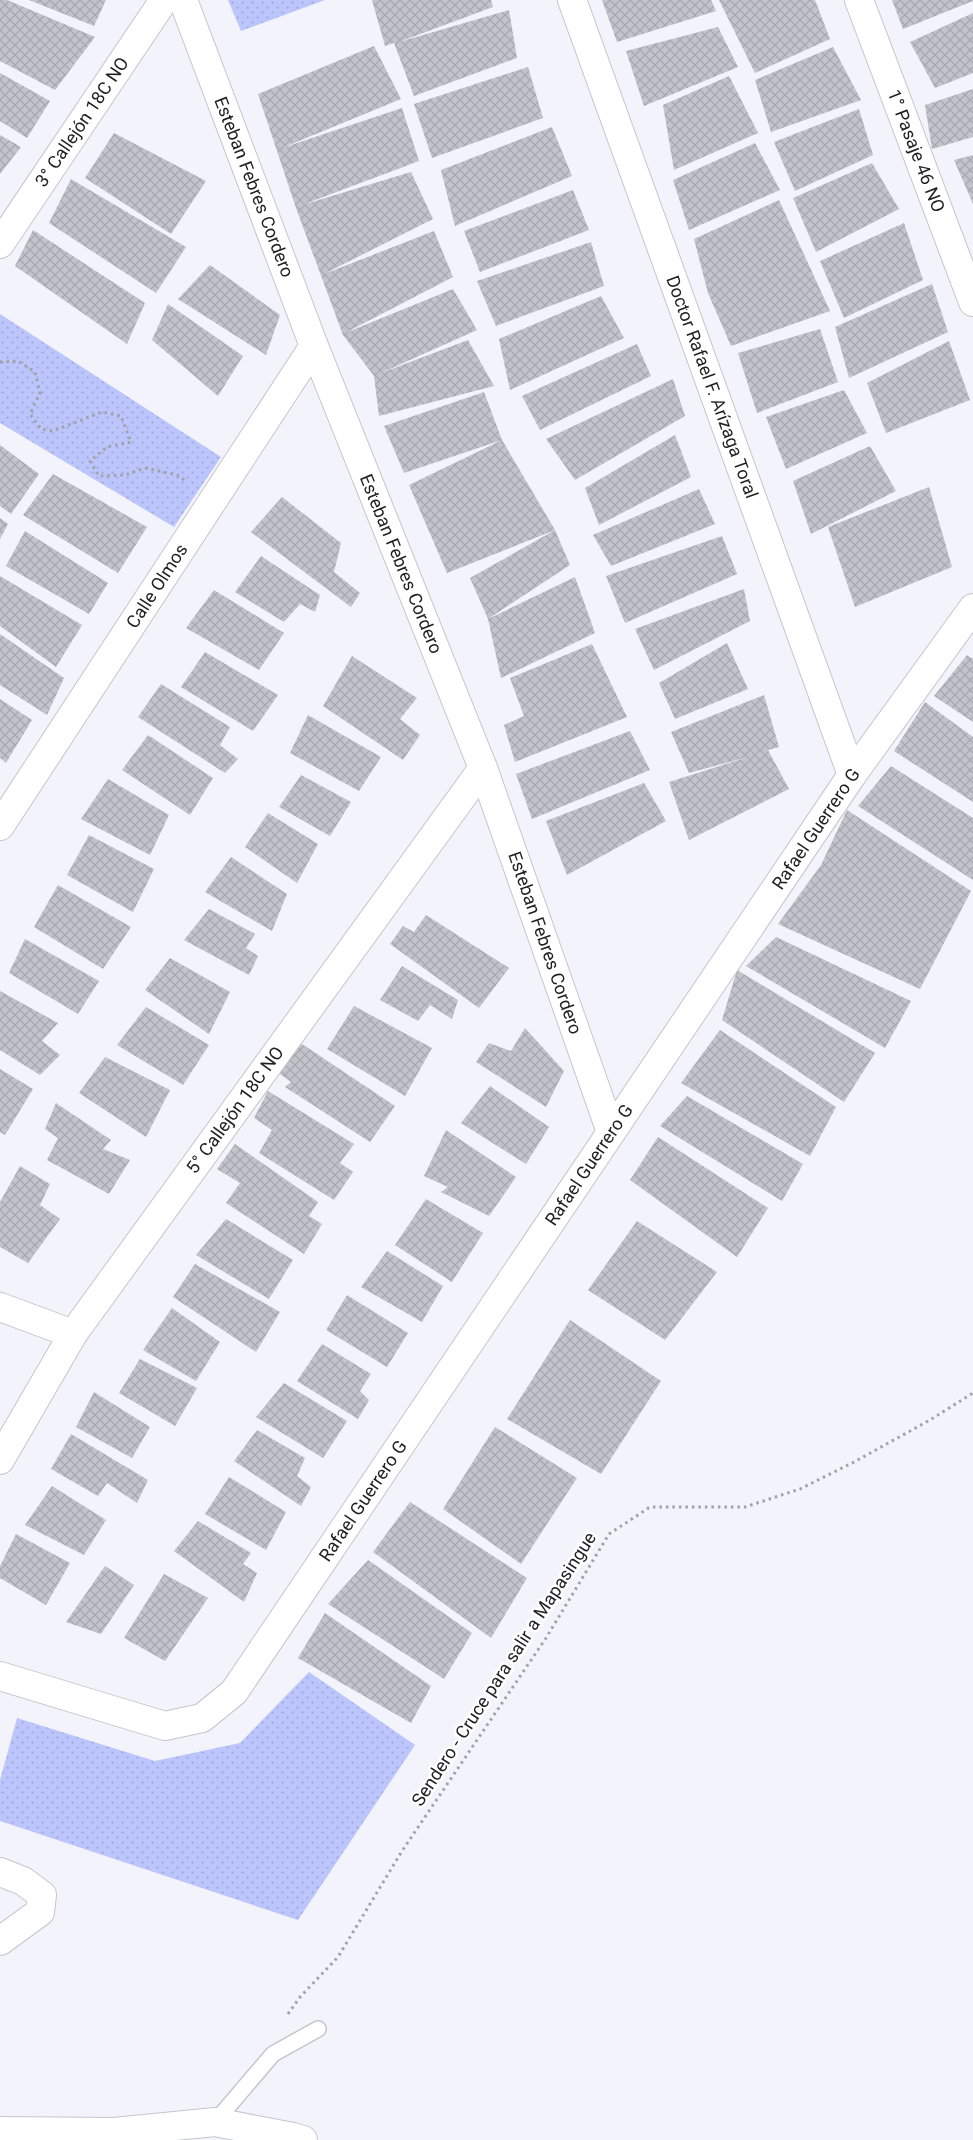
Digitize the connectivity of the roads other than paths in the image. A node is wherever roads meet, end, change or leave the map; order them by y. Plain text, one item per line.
1 (164, 0) edge
2 (183, 0) edge
3 (572, 0) edge
4 (859, 0) edge
5 (0, 244) edge
6 (973, 302) edge
7 (314, 346) junction
8 (973, 608) edge
9 (483, 768) junction
10 (852, 775) junction
11 (0, 826) edge
12 (611, 1132) junction
13 (0, 1307) edge
14 (74, 1334) junction
15 (0, 1460) edge
16 (0, 1676) edge
17 (0, 1872) edge
18 (0, 1941) edge
19 (318, 2029) dead end
20 (215, 2122) junction
21 (0, 2131) edge
22 (302, 2140) edge

1 - 5 street, 3° Callejón 18C NO
2 - 7 street, Esteban Febres Cordero
3 - 10 street, Doctor Rafael F. Arízaga Toral
4 - 6 street, 1° Pasaje 46 NO
7 - 9 street, Esteban Febres Cordero
7 - 11 street, Calle Olmos
8 - 10 street, Rafael Guerrero G
9 - 12 street, Esteban Febres Cordero
9 - 14 street, 5° Callejón 18C NO
10 - 12 street, Rafael Guerrero G
12 - 16 street, Rafael Guerrero G
13 - 14 street
14 - 15 street, 5° Callejón 18C NO
17 - 18 street
19 - 20 lane
20 - 21 street
20 - 22 street

